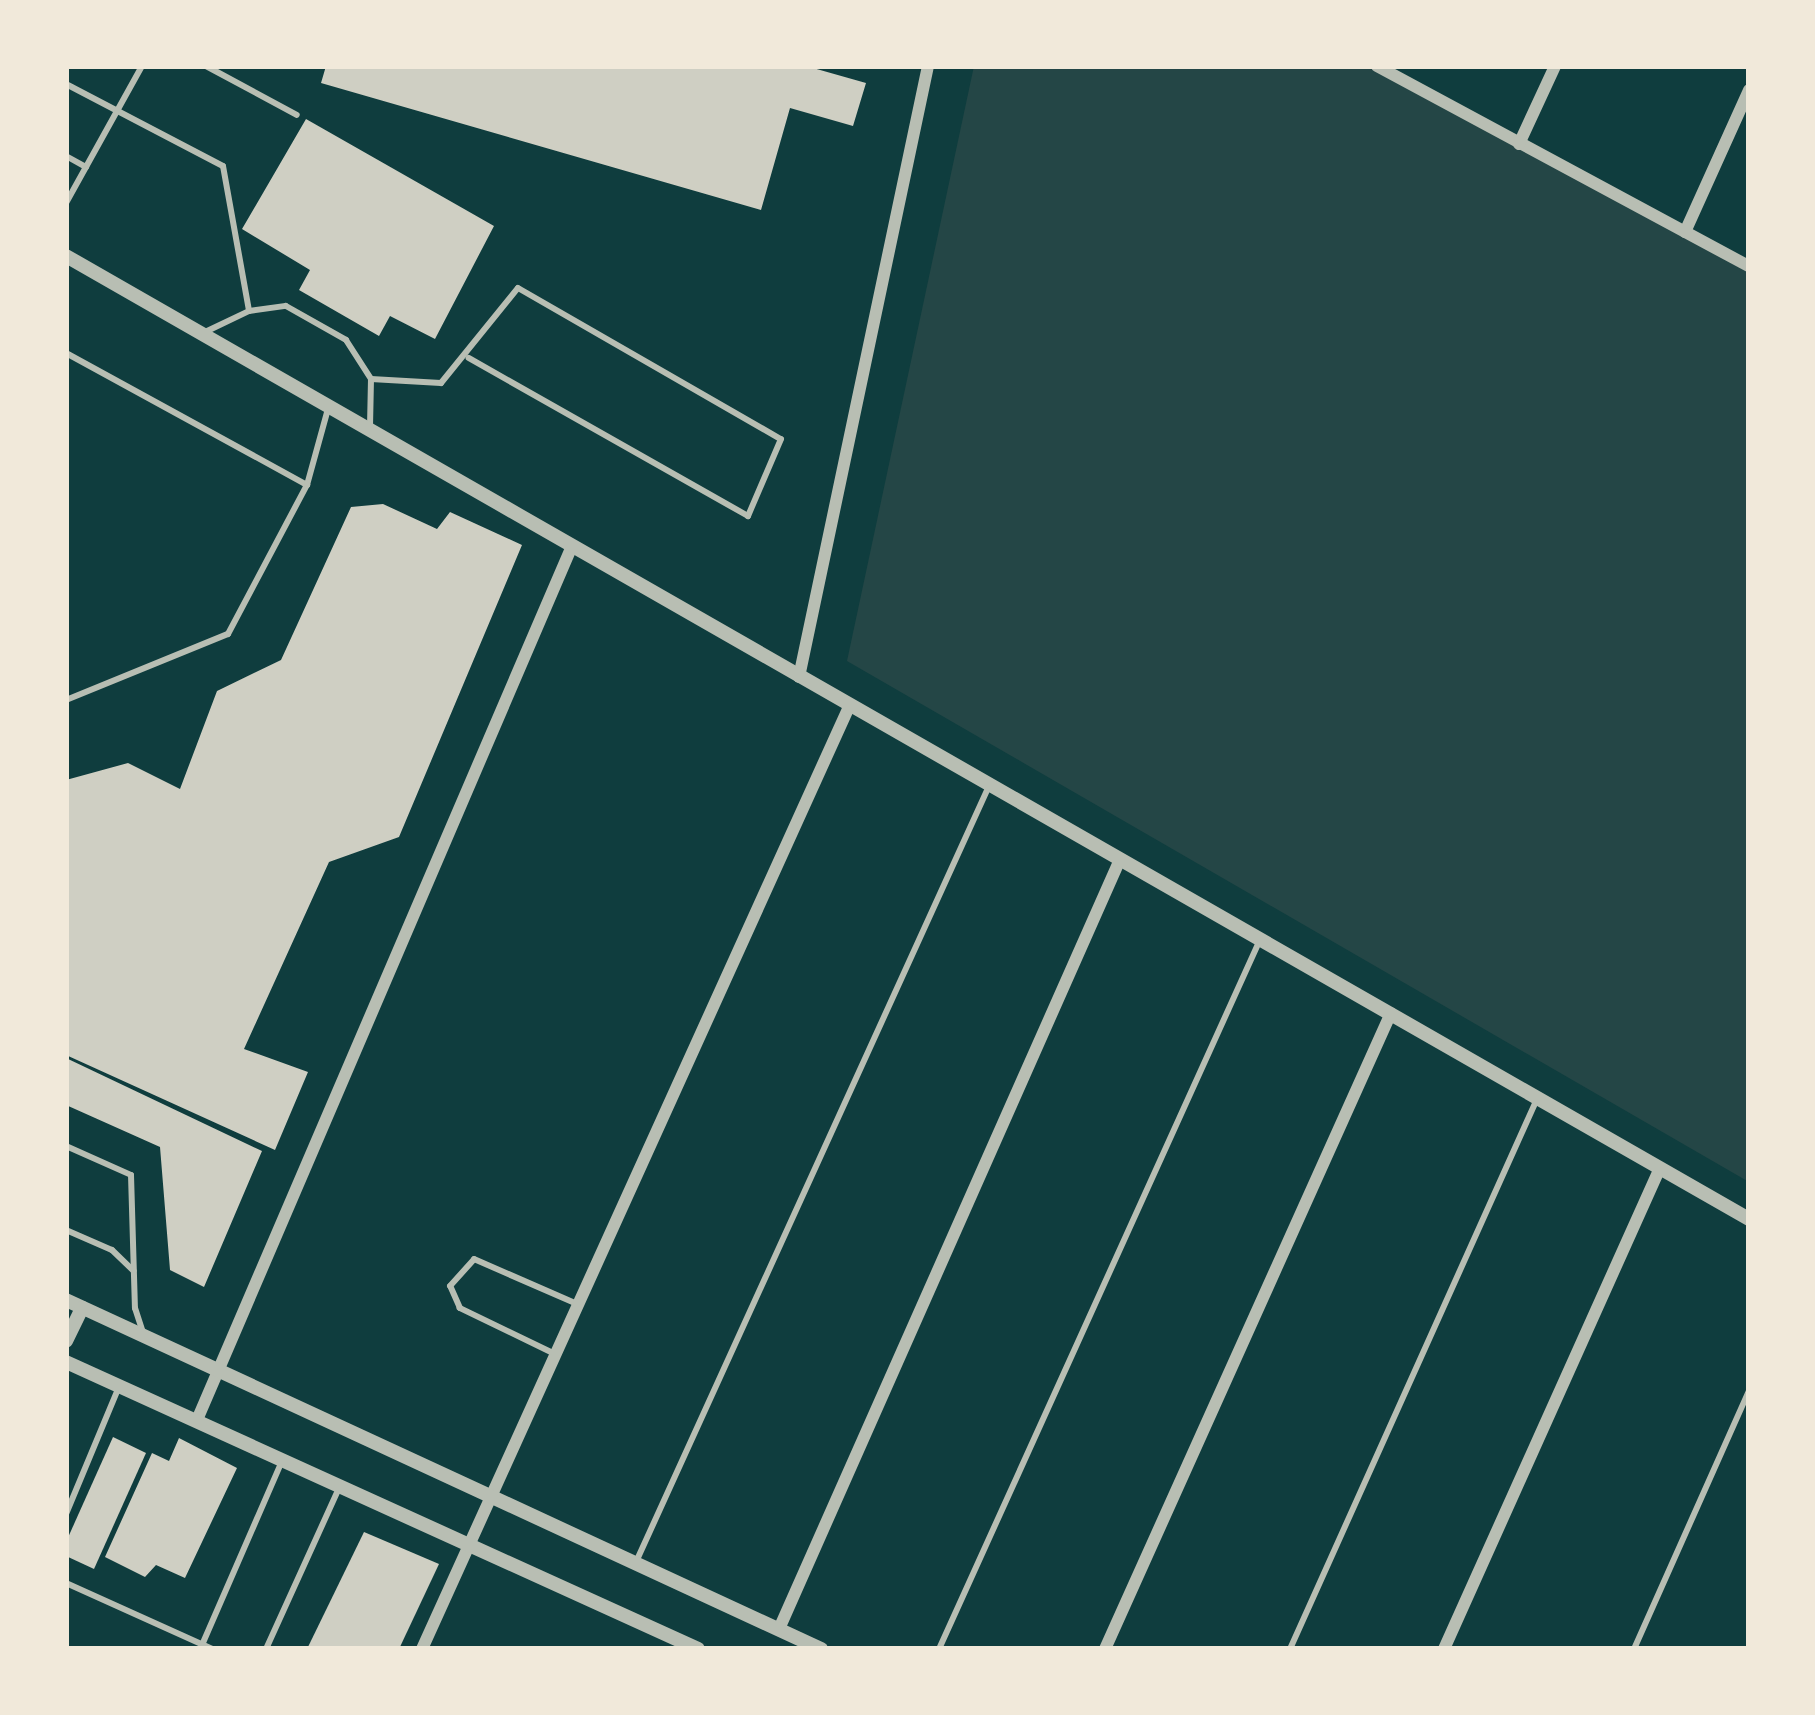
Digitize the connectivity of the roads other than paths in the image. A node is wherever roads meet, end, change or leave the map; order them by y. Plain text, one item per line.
1 (142, 66) edge
2 (206, 66) edge
3 (928, 66) edge
4 (1377, 66) edge
5 (1555, 66) edge
6 (66, 84) edge
7 (1749, 90) edge
8 (117, 111) junction
9 (297, 115) dead end
10 (1519, 144) junction
11 (66, 156) edge
12 (86, 166) junction
13 (66, 203) edge
14 (1685, 232) junction
15 (66, 256) edge
16 (1749, 266) edge
17 (250, 311) junction
18 (201, 334) junction
19 (66, 353) edge
20 (469, 358) junction
21 (371, 380) junction
22 (330, 404) junction
23 (370, 427) junction
24 (307, 485) junction
25 (572, 546) junction
26 (799, 677) junction
27 (66, 700) edge
28 (849, 707) junction
29 (988, 787) junction
30 (1118, 864) junction
31 (1260, 940) junction
32 (1391, 1013) junction
33 (1538, 1097) junction
34 (66, 1146) edge
35 (1660, 1168) junction
36 (1749, 1219) edge
37 (66, 1230) edge
38 (135, 1271) junction
39 (66, 1300) edge
40 (577, 1304) junction
41 (82, 1308) junction
42 (144, 1335) junction
43 (66, 1341) edge
44 (555, 1354) junction
45 (66, 1361) edge
46 (218, 1369) junction
47 (120, 1385) junction
48 (1749, 1391) edge
49 (197, 1420) junction
50 (283, 1457) junction
51 (339, 1488) junction
52 (488, 1502) junction
53 (66, 1514) edge
54 (468, 1547) junction
55 (634, 1565) junction
56 (66, 1583) edge
57 (778, 1629) junction
58 (202, 1645) junction
59 (212, 1649) edge
60 (266, 1649) edge
61 (422, 1649) edge
62 (698, 1649) edge
63 (821, 1649) edge
64 (939, 1649) edge
65 (1106, 1649) edge
66 (1291, 1649) edge
67 (1444, 1649) edge
68 (1634, 1649) edge

1 - 8 lane
2 - 9 lane
3 - 26 street
4 - 10 street
5 - 10 street
6 - 8 lane
7 - 14 street
8 - 12 lane
8 - 17 lane
10 - 14 street
11 - 12 lane
12 - 13 lane
14 - 16 street
15 - 18 street
17 - 18 lane
17 - 21 lane
18 - 22 street
19 - 24 lane
20 - 20 lane
20 - 21 lane
21 - 23 lane
22 - 23 street
22 - 24 lane
23 - 25 street
24 - 27 lane
25 - 26 street
25 - 46 street
26 - 28 street
28 - 29 street
28 - 40 street
29 - 30 street
29 - 55 lane
30 - 31 street
30 - 57 street
31 - 32 street
31 - 64 lane
32 - 33 street
32 - 65 street
33 - 35 street
33 - 66 lane
34 - 38 lane
35 - 36 street
35 - 67 street
37 - 38 lane
38 - 42 lane
39 - 41 street
40 - 44 street
40 - 44 lane
41 - 42 street
41 - 43 street
42 - 46 street
44 - 52 street
45 - 47 street
46 - 49 street
46 - 52 street
47 - 49 street
47 - 53 lane
48 - 68 lane
49 - 50 street
50 - 51 street
50 - 58 lane
51 - 54 street
51 - 60 lane
52 - 54 street
52 - 55 street
54 - 61 street
54 - 62 street
55 - 57 street
56 - 58 lane
57 - 63 street
58 - 59 lane

